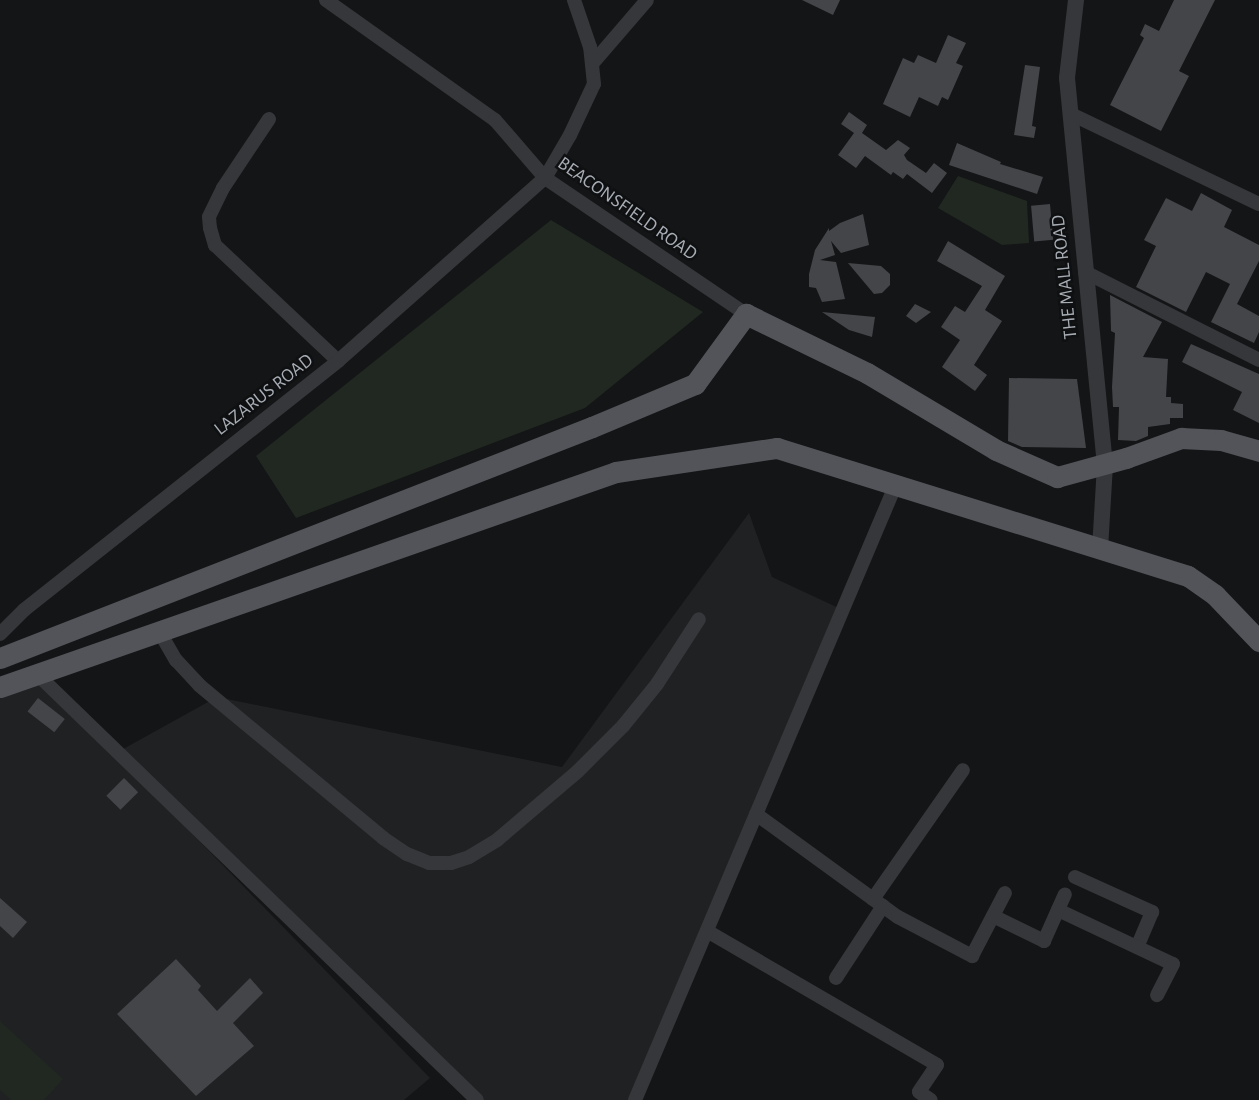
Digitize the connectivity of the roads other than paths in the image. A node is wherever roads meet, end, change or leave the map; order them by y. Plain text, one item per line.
1 (326, 0) edge
2 (574, 0) edge
3 (647, 0) edge
4 (1076, 0) edge
5 (592, 64) junction
6 (1071, 114) junction
7 (269, 119) dead end
8 (545, 178) junction
9 (1259, 204) edge
10 (1085, 272) junction
11 (746, 314) junction
12 (1259, 360) edge
13 (338, 361) junction
14 (1259, 451) edge
15 (1105, 465) junction
16 (896, 484) junction
17 (1100, 549) junction
18 (699, 620) dead end
19 (159, 631) junction
20 (0, 634) edge
21 (1259, 641) edge
22 (0, 659) edge
23 (37, 674) junction
24 (0, 687) edge
25 (963, 770) dead end
26 (756, 814) junction
27 (1074, 877) dead end
28 (1005, 894) dead end
29 (1065, 894) dead end
30 (878, 902) junction
31 (1058, 910) junction
32 (993, 916) junction
33 (707, 930) junction
34 (1137, 947) junction
35 (836, 978) dead end
36 (1157, 995) dead end
37 (477, 1100) edge
38 (635, 1100) edge
39 (931, 1100) edge

1 - 8 street, BEACONSFIELD ROAD
2 - 5 street
3 - 5 street
4 - 6 street, THE MALL ROAD
5 - 8 street, LAZARUS ROAD
6 - 9 street
6 - 10 street, THE MALL ROAD
7 - 13 street
8 - 11 street, BEACONSFIELD ROAD
8 - 13 street, LAZARUS ROAD
10 - 12 street
10 - 15 street, THE MALL ROAD
11 - 15 main road
11 - 22 main road
13 - 20 street, LAZARUS ROAD
14 - 15 main road
15 - 17 street, THE MALL ROAD
16 - 17 main road
16 - 19 main road
16 - 26 street
17 - 21 main road
18 - 19 street
19 - 23 main road
23 - 24 main road
23 - 37 street
25 - 30 street
26 - 30 street
26 - 33 street
27 - 34 street
28 - 32 street
29 - 31 street
30 - 32 street
30 - 35 street
31 - 32 street
31 - 34 street
33 - 38 street
33 - 39 street
34 - 36 street

